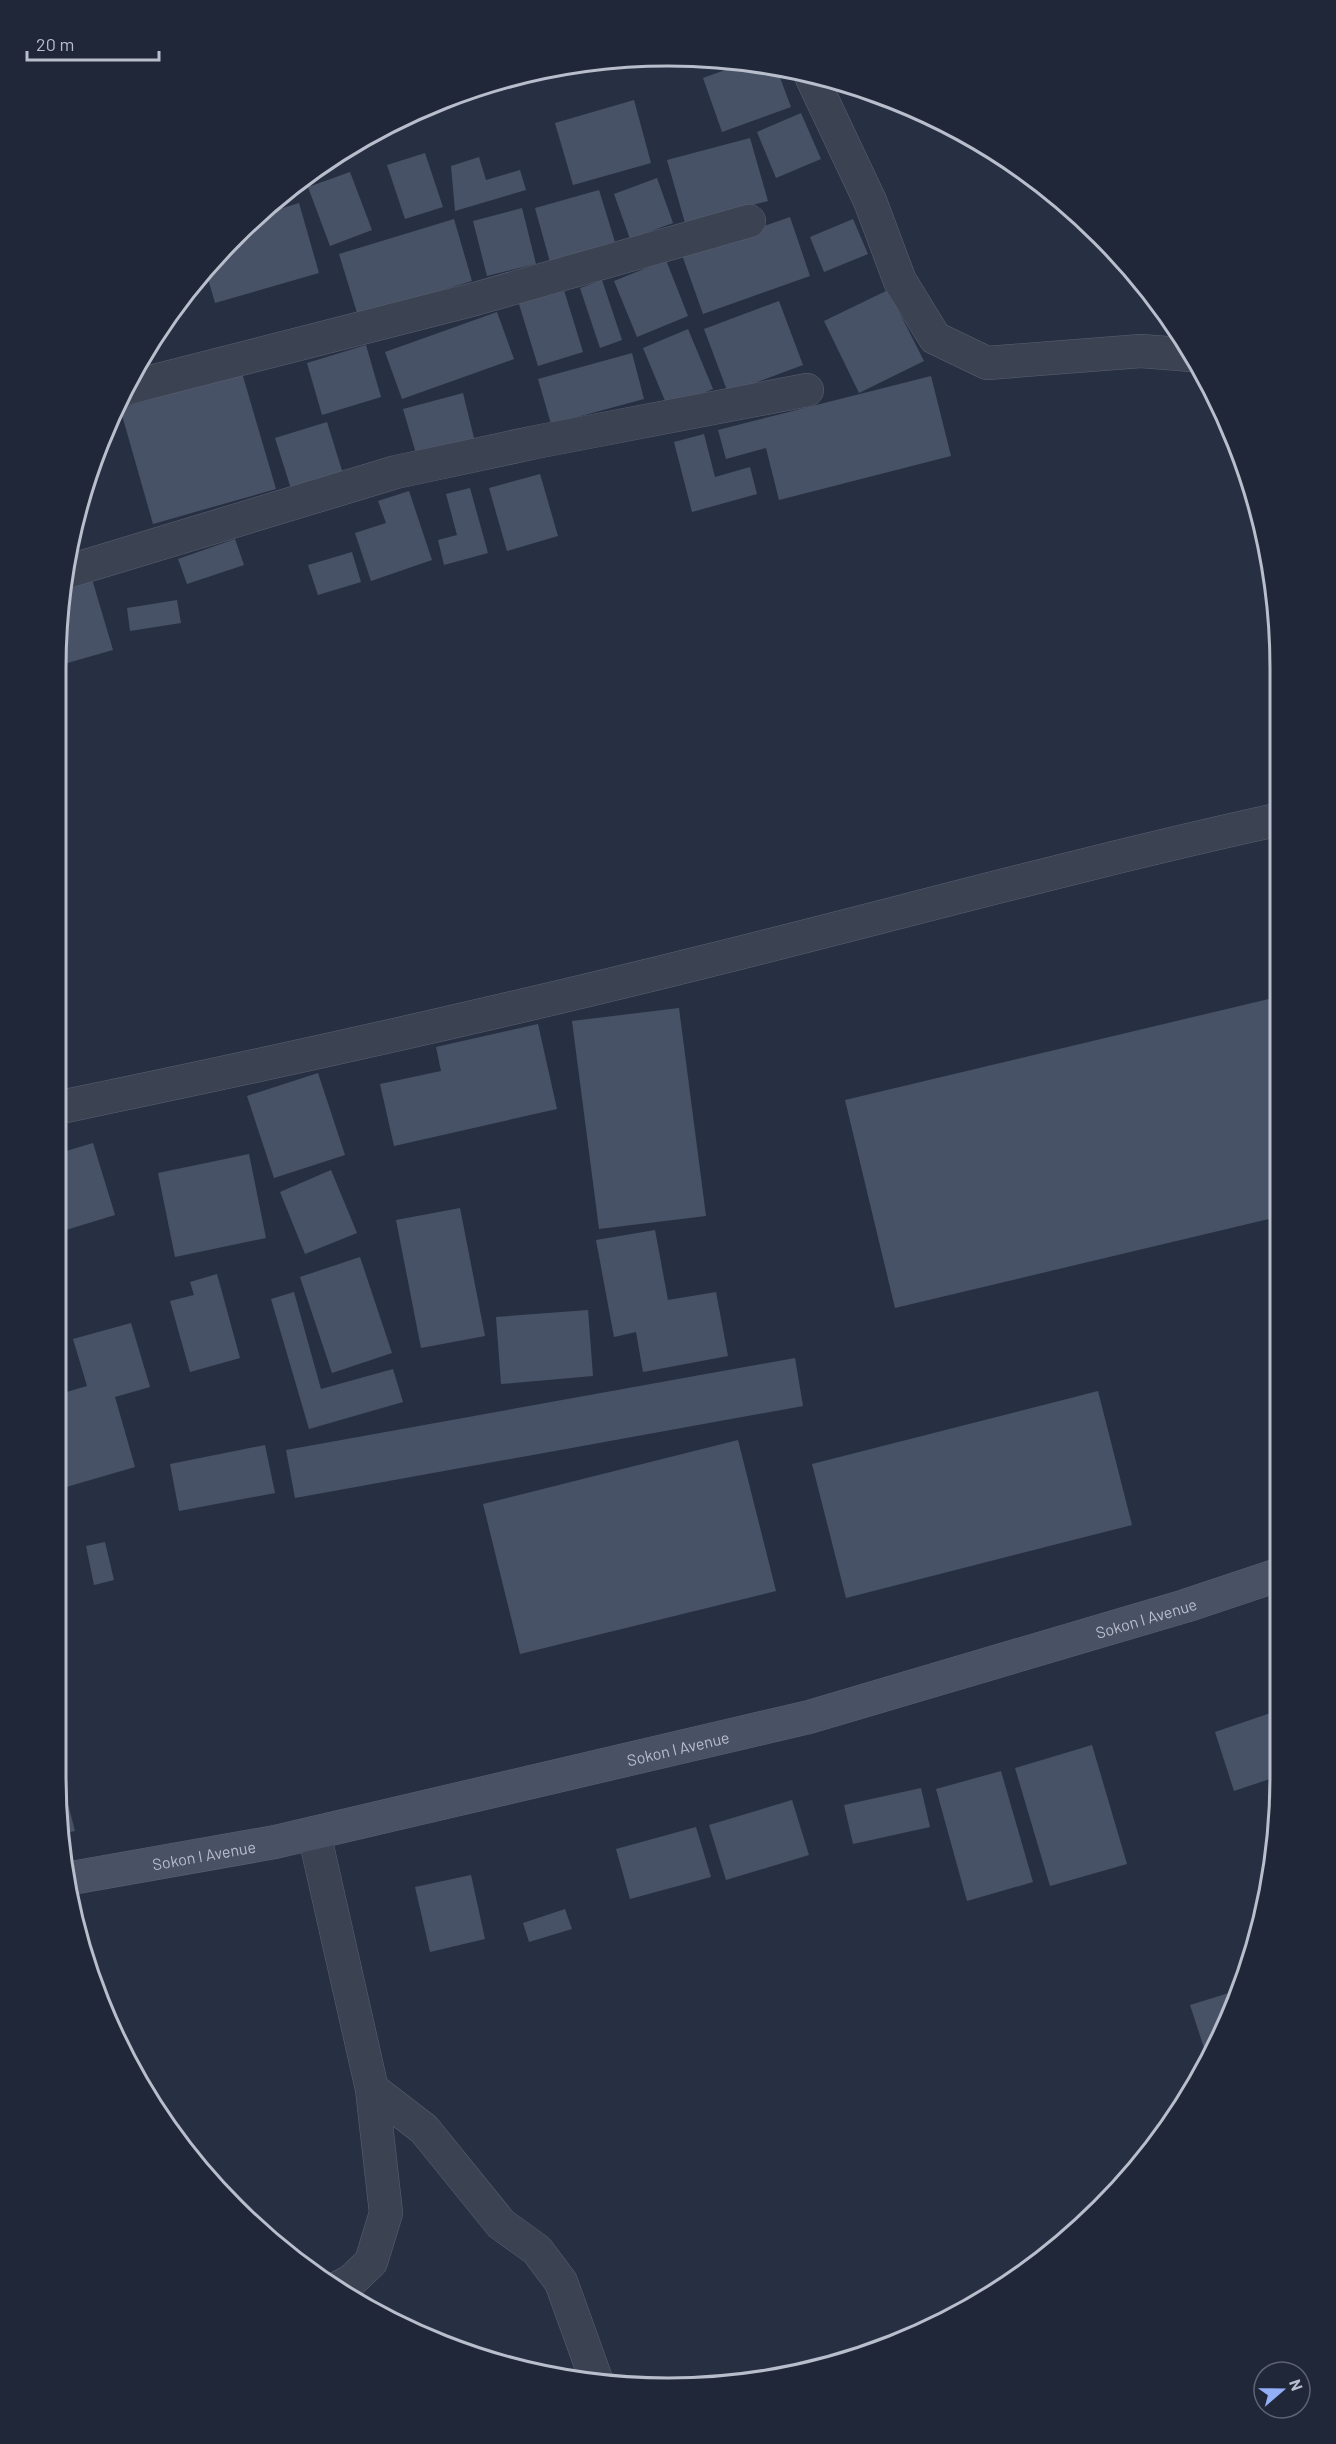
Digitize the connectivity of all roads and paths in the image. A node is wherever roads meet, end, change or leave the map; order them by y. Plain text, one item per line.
1 (816, 85) edge
2 (749, 221) dead end
3 (1181, 354) edge
4 (137, 385) edge
5 (807, 390) dead end
6 (75, 569) edge
7 (1270, 821) edge
8 (66, 1106) edge
9 (1270, 1578) edge
10 (314, 1833) junction
11 (75, 1877) edge
12 (372, 2089) junction
13 (345, 2284) edge
14 (594, 2373) edge

1 - 3 street
2 - 4 street
5 - 6 street
7 - 8 street
9 - 10 street, Sokon I Avenue
10 - 11 street, Sokon I Avenue
10 - 12 street
12 - 13 street
12 - 14 street

